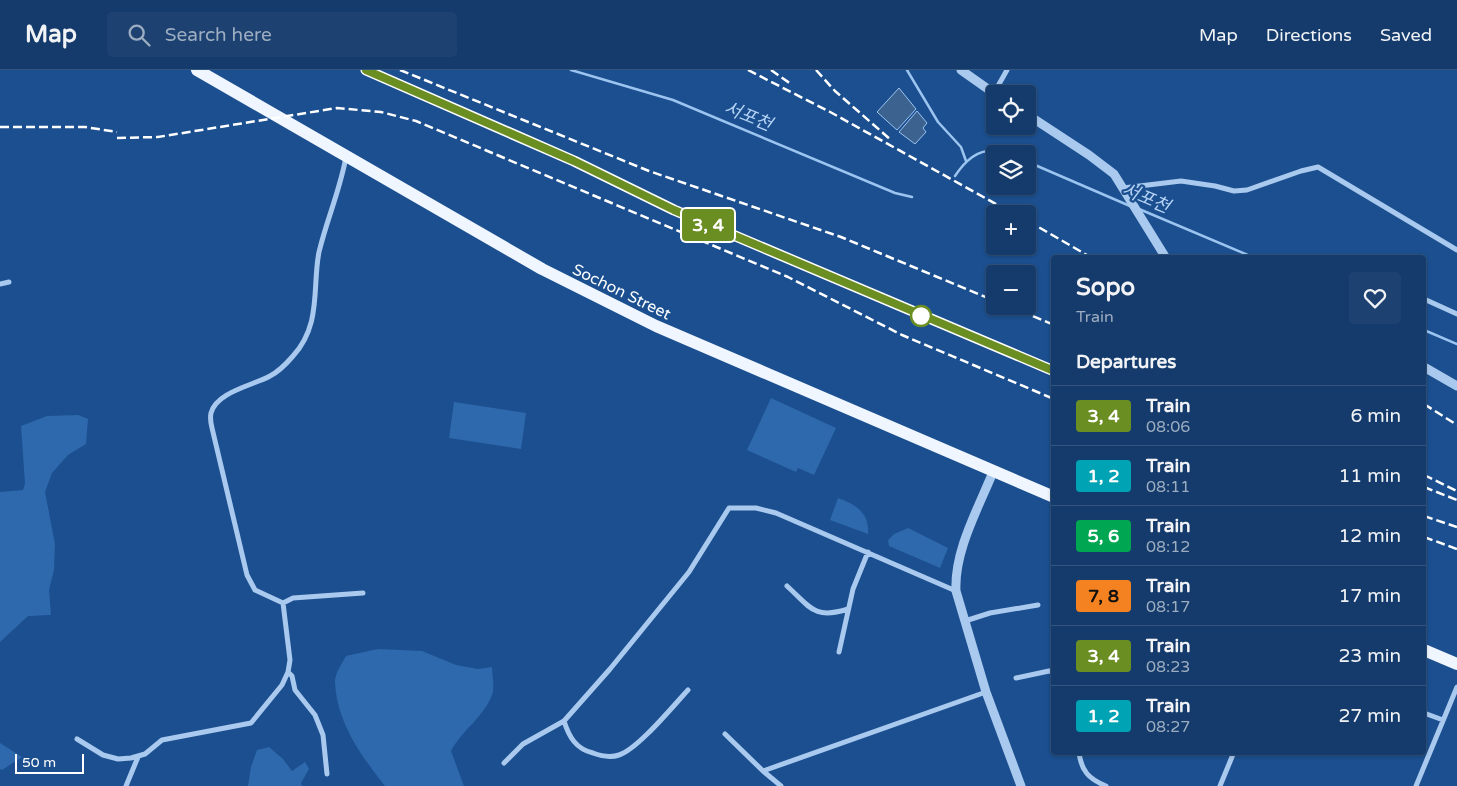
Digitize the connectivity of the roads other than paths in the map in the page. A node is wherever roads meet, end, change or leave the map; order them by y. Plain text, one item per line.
1 (197, 70) edge
2 (961, 70) edge
3 (1007, 70) edge
4 (999, 85) edge
5 (986, 87) edge
6 (1036, 120) edge
7 (346, 156) junction
8 (1126, 192) junction
9 (1457, 250) edge
10 (1164, 255) edge
11 (9, 282) dead end
12 (0, 284) edge
13 (1426, 300) edge
14 (1457, 314) edge
15 (1426, 368) edge
16 (1457, 386) edge
17 (993, 472) junction
18 (1051, 496) edge
19 (868, 552) junction
20 (787, 586) dead end
21 (956, 591) junction
22 (363, 593) dead end
23 (282, 604) junction
24 (1038, 605) dead end
25 (848, 609) junction
26 (965, 621) junction
27 (1426, 651) edge
28 (839, 652) dead end
29 (1457, 664) edge
30 (1051, 671) edge
31 (288, 672) junction
32 (1016, 678) dead end
33 (1457, 687) edge
34 (688, 690) dead end
35 (986, 692) junction
36 (1456, 693) edge
37 (1426, 714) edge
38 (1443, 720) junction
39 (564, 721) junction
40 (725, 734) dead end
41 (77, 739) dead end
42 (1079, 755) edge
43 (1233, 755) edge
44 (138, 757) junction
45 (504, 763) dead end
46 (764, 771) junction
47 (326, 774) dead end
48 (1098, 784) edge
49 (126, 786) edge
50 (781, 786) edge
51 (1021, 786) edge
52 (1106, 786) edge
53 (1220, 786) edge
54 (1416, 786) edge

1 - 7 main road, Sochon Street
2 - 5 street
3 - 4 street
6 - 8 street
7 - 17 main road, Sochon Street
7 - 23 street
8 - 9 street
8 - 10 street
11 - 12 street
13 - 14 street
15 - 16 street
17 - 18 main road, Sochon Street
17 - 21 street
19 - 21 street
19 - 25 street
19 - 39 street
20 - 25 street
21 - 26 street
22 - 23 street
23 - 31 street
24 - 26 street
25 - 28 street
26 - 35 street
27 - 29 main road
30 - 32 street
31 - 44 street
31 - 47 street
33 - 36 street
34 - 39 street
35 - 46 street
35 - 51 street
36 - 38 street
37 - 38 street
38 - 54 street
39 - 45 street
40 - 46 street
41 - 44 street
42 - 48 street
43 - 53 street
44 - 49 street
46 - 50 street
48 - 52 street

